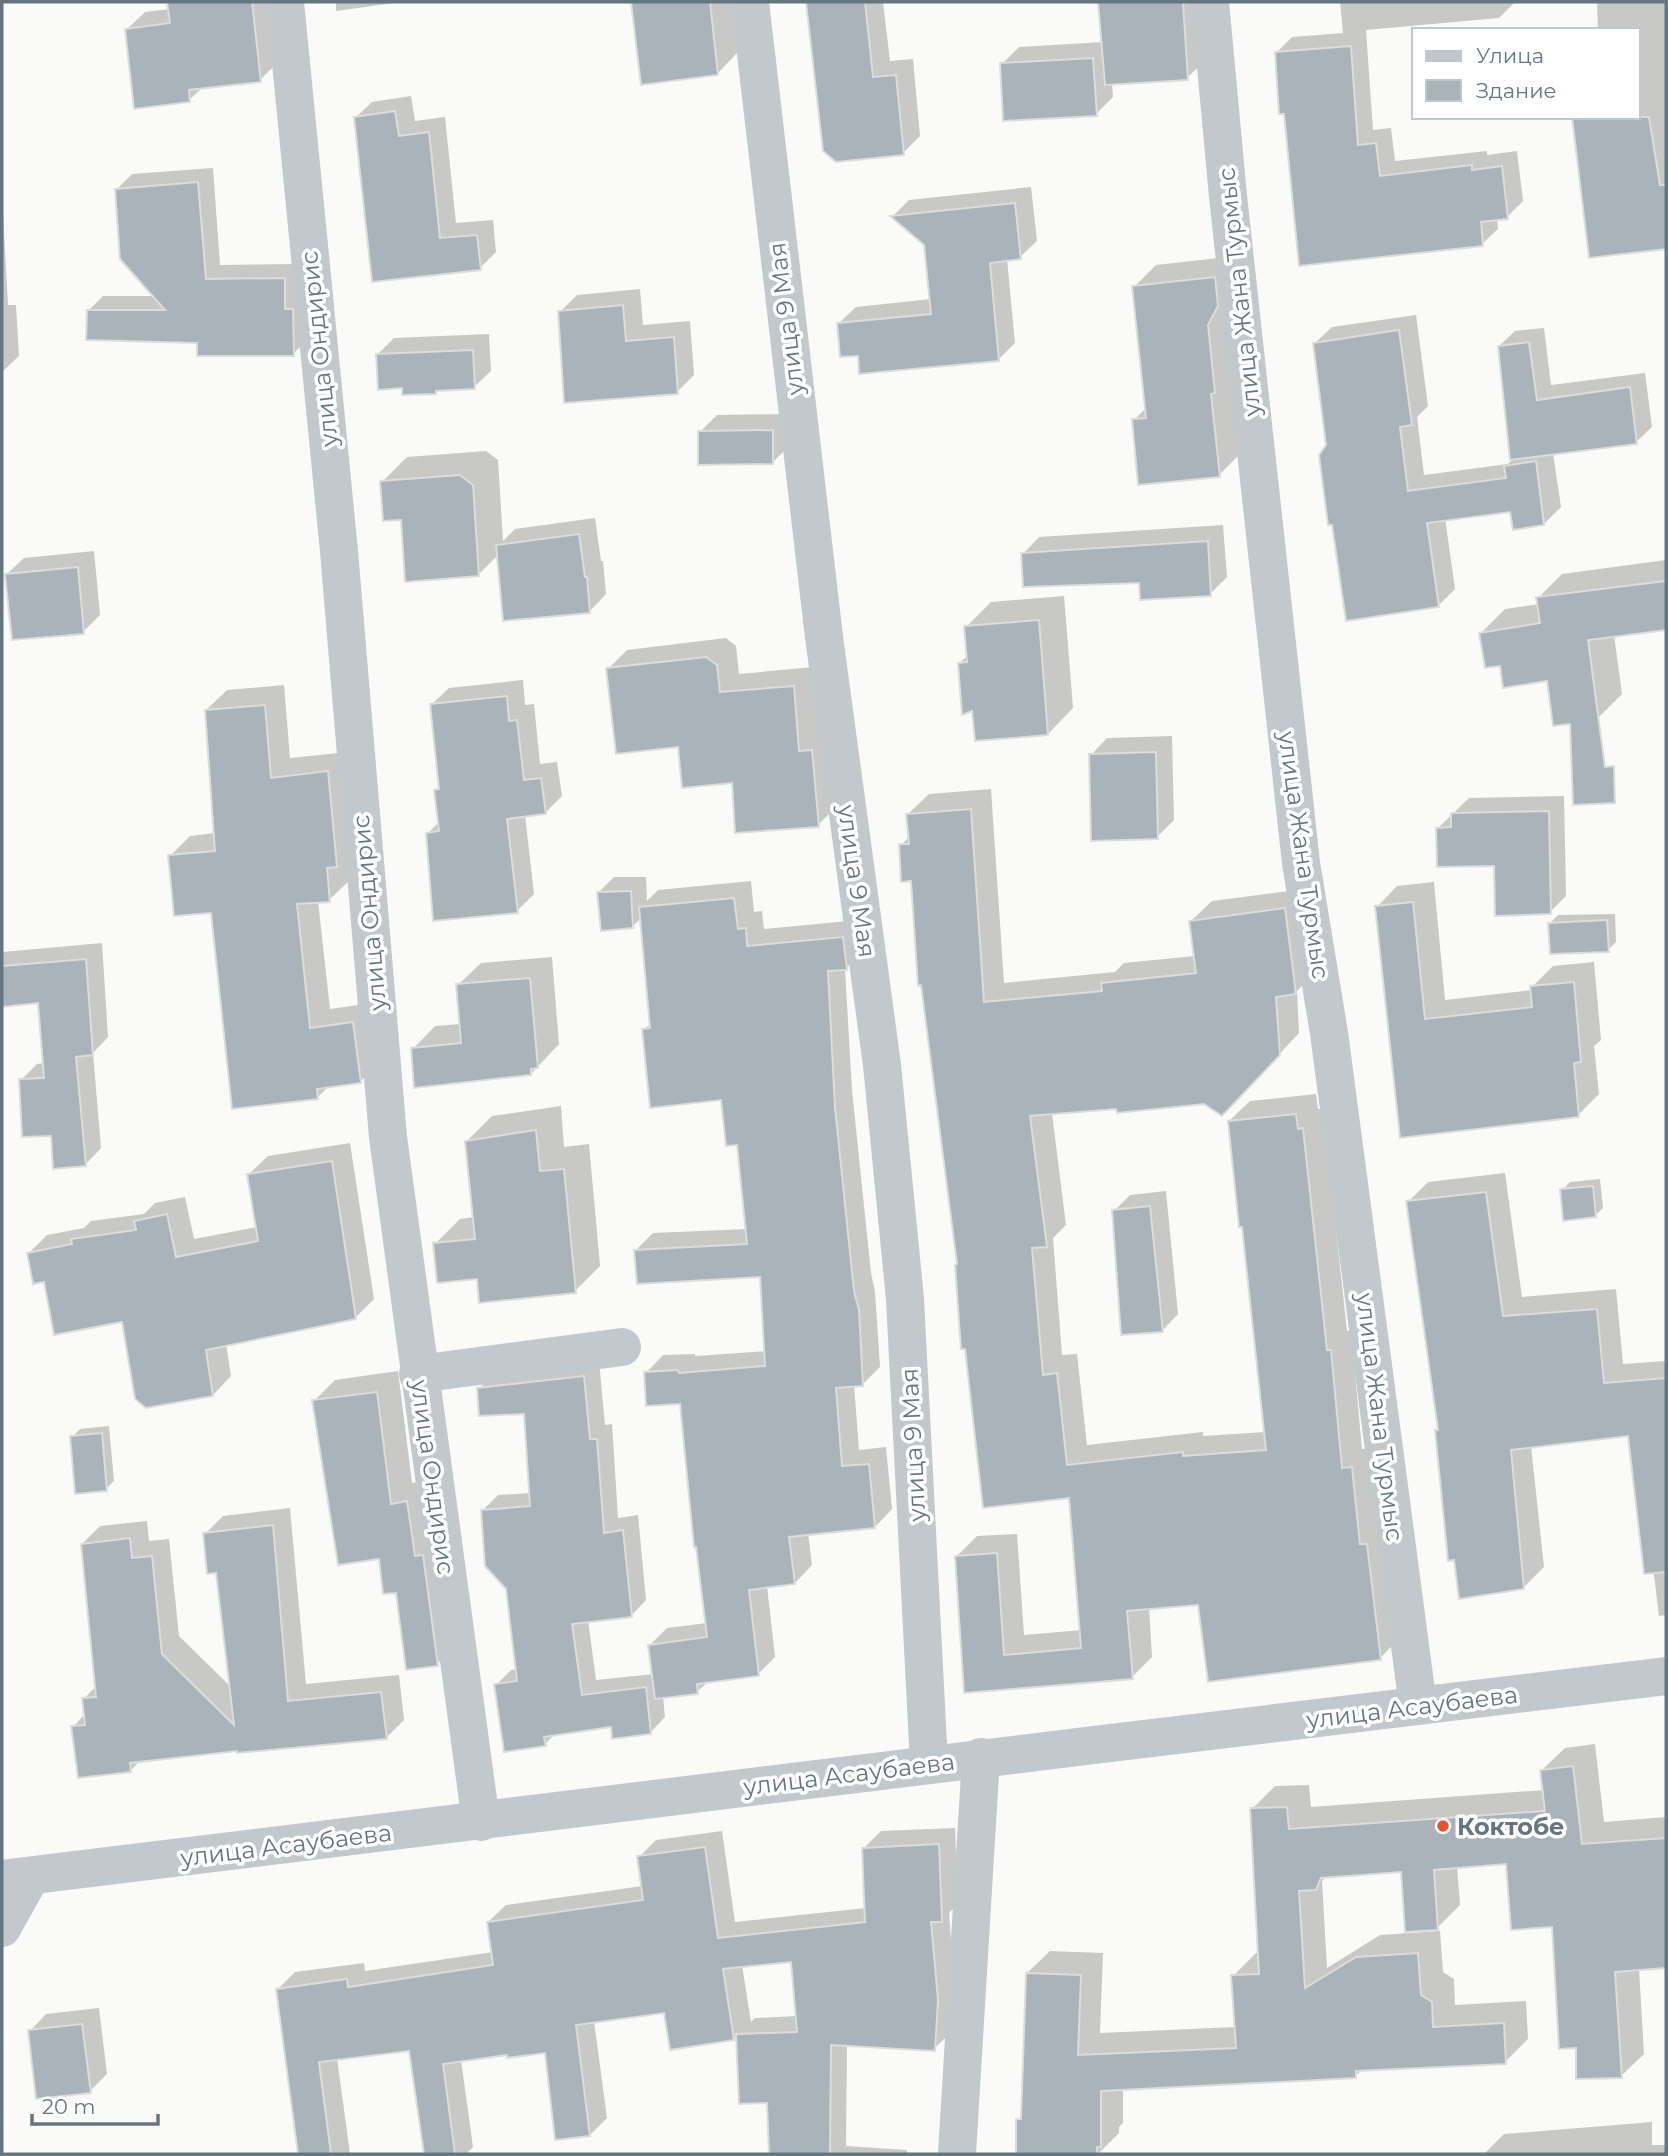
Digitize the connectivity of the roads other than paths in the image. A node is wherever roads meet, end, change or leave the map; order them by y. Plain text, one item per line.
1 (285, 2) edge
2 (750, 2) edge
3 (1210, 2) edge
4 (622, 1347) dead end
5 (418, 1374) junction
6 (1666, 1676) edge
7 (1418, 1706) junction
8 (981, 1758) junction
9 (929, 1764) junction
10 (481, 1822) junction
11 (17, 1877) edge
12 (2, 1928) edge
13 (957, 2154) edge

1 - 5 street, улица Ондирис
2 - 9 street, улица 9 Мая
3 - 7 street, улица Жана Турмыс
4 - 5 street
5 - 10 street, улица Ондирис
6 - 7 street, улица Асаубаева
7 - 8 street, улица Асаубаева
8 - 9 street, улица Асаубаева
8 - 13 street
9 - 10 street, улица Асаубаева
10 - 11 street, улица Асаубаева
11 - 12 street, улица Асаубаева

